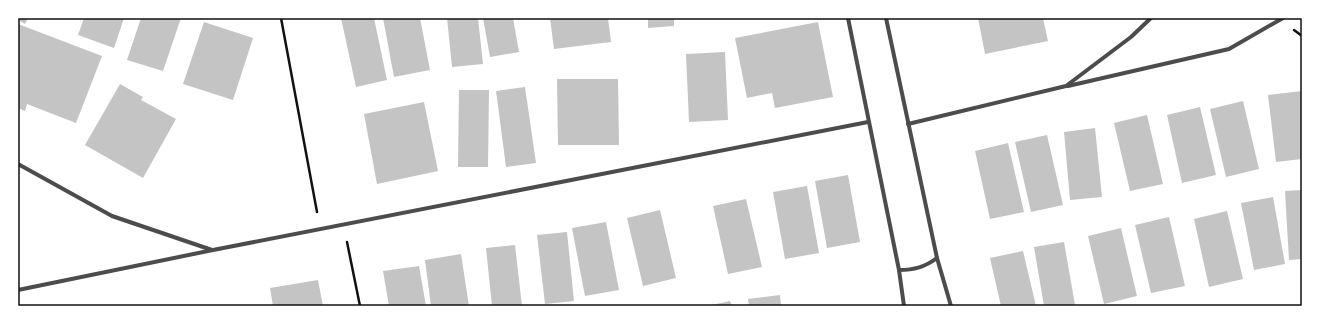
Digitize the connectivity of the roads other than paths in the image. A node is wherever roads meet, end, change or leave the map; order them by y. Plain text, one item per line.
1 (848, 18) edge
2 (886, 18) edge
3 (1151, 18) edge
4 (1283, 18) edge
5 (1066, 86) junction
6 (868, 122) junction
7 (908, 124) junction
8 (18, 164) edge
9 (213, 250) junction
10 (937, 258) junction
11 (899, 270) junction
12 (18, 290) edge
13 (904, 306) edge
14 (951, 306) edge

1 - 6 street
2 - 7 street
3 - 5 street
4 - 5 street
5 - 7 street
6 - 9 street
6 - 11 street
7 - 10 street
8 - 9 street
9 - 12 street
10 - 11 street
10 - 14 street
11 - 13 street

